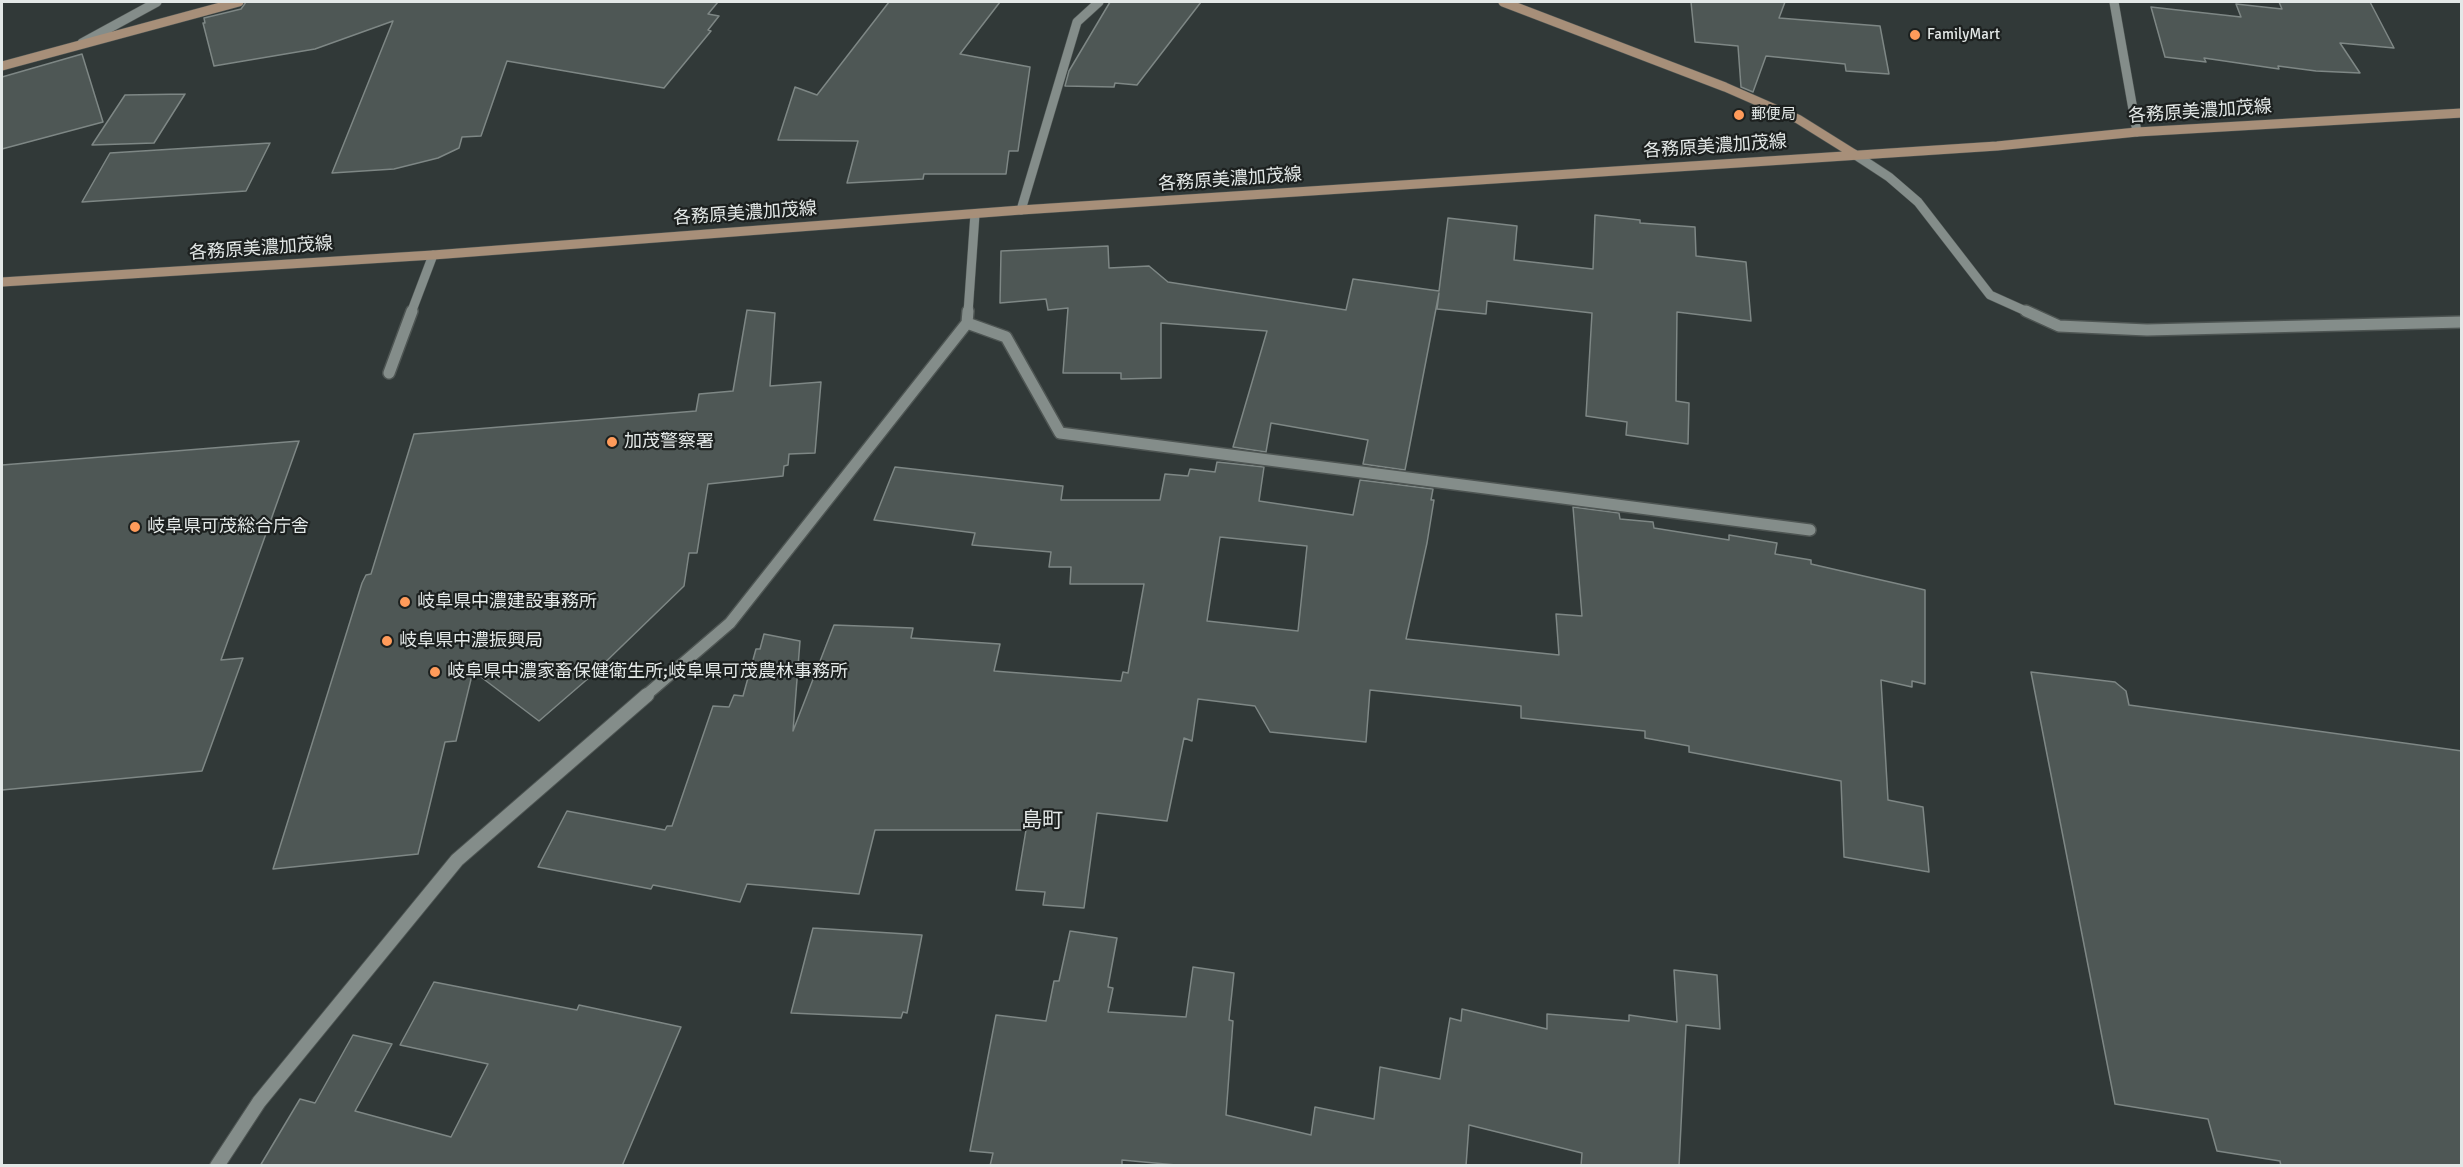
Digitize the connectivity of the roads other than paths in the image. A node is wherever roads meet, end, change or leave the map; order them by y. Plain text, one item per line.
1 (157, 2) edge
2 (239, 2) edge
3 (1099, 2) edge
4 (1503, 2) edge
5 (2114, 2) edge
6 (79, 45) junction
7 (2, 66) edge
8 (2462, 113) edge
9 (2137, 132) junction
10 (1854, 154) junction
11 (1021, 210) junction
12 (975, 214) junction
13 (433, 255) junction
14 (2, 282) edge
15 (967, 322) junction
16 (2462, 322) edge
17 (389, 373) dead end
18 (1810, 530) dead end
19 (217, 1166) edge

1 - 6 street
2 - 6 main road
3 - 11 street
4 - 10 main road
5 - 9 street
6 - 7 main road
8 - 9 main road, 各務原美濃加茂線
9 - 10 main road, 各務原美濃加茂線
10 - 11 main road, 各務原美濃加茂線
10 - 16 street
11 - 12 main road, 各務原美濃加茂線
12 - 13 main road, 各務原美濃加茂線
12 - 15 street
13 - 14 main road, 各務原美濃加茂線
13 - 17 street
15 - 18 street
15 - 19 street

